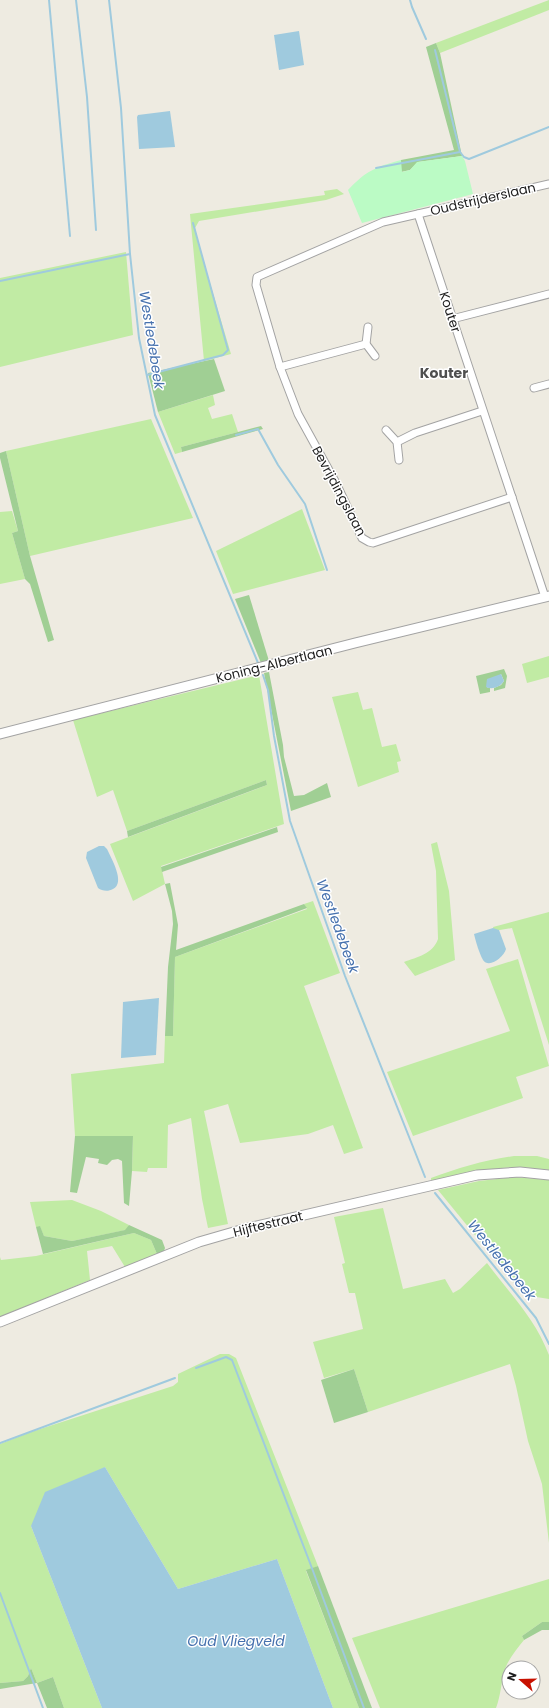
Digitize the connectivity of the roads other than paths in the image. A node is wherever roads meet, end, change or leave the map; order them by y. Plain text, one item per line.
1 (549, 184) edge
2 (418, 214) junction
3 (549, 294) edge
4 (452, 319) junction
5 (368, 327) dead end
6 (366, 344) junction
7 (376, 356) dead end
8 (280, 367) junction
9 (549, 384) edge
10 (534, 388) dead end
11 (482, 410) junction
12 (386, 430) dead end
13 (397, 442) junction
14 (399, 460) dead end
15 (512, 497) junction
16 (547, 596) edge
17 (0, 734) edge
18 (549, 1175) edge
19 (0, 1322) edge

1 - 2 street, Oudstrijderslaan
2 - 4 street, Kouter
2 - 8 street, Bevrijdingslaan
3 - 4 street
4 - 11 street, Kouter
5 - 6 street
6 - 7 street
6 - 8 street
8 - 15 street, Bevrijdingslaan
9 - 10 street
11 - 13 street
11 - 15 street, Kouter
12 - 13 street
13 - 14 street
15 - 16 street, Kouter
16 - 17 street, Koning-Albertlaan
18 - 19 street, Hijftestraat

